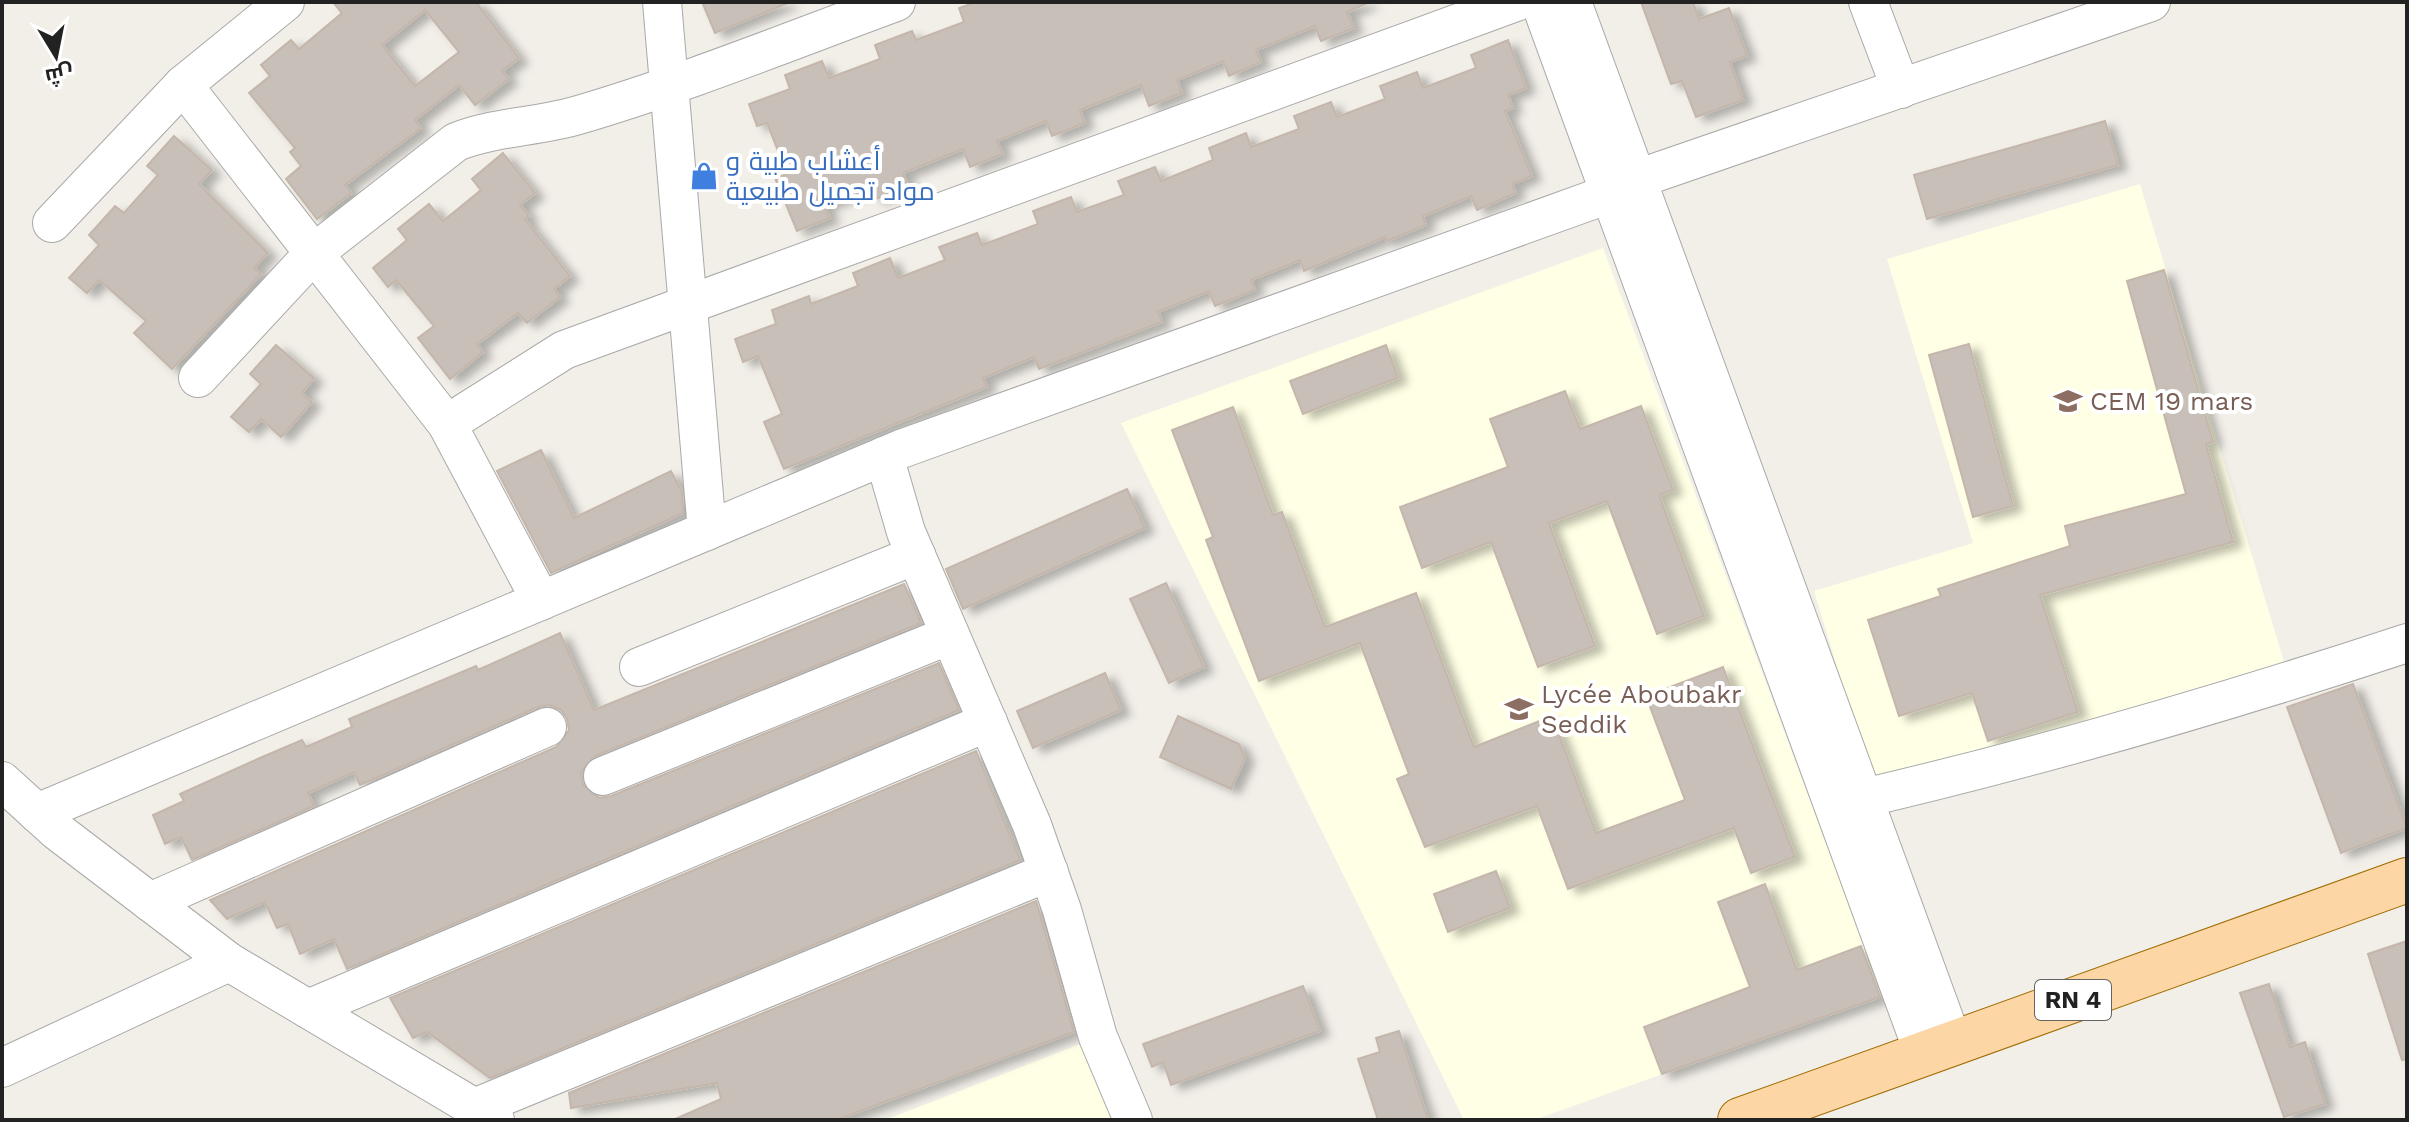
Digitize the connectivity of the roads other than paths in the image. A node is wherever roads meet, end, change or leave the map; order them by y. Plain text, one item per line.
1 (285, 2) edge
2 (662, 2) edge
3 (896, 2) edge
4 (1516, 2) edge
5 (1540, 2) edge
6 (1572, 2) edge
7 (1868, 2) edge
8 (2151, 2) edge
9 (183, 85) junction
10 (670, 86) junction
11 (1901, 89) junction
12 (1623, 186) junction
13 (52, 223) dead end
14 (314, 253) junction
15 (689, 306) junction
16 (198, 378) dead end
17 (447, 424) junction
18 (884, 456) junction
19 (707, 531) junction
20 (916, 555) junction
21 (541, 601) junction
22 (950, 635) junction
23 (2407, 643) edge
24 (639, 667) dead end
25 (988, 722) junction
26 (547, 727) dead end
27 (603, 776) dead end
28 (2, 781) edge
29 (1846, 802) junction
30 (37, 813) junction
31 (1049, 872) junction
32 (2407, 880) edge
33 (150, 902) junction
34 (229, 962) junction
35 (308, 1009) junction
36 (1938, 1049) junction
37 (2, 1068) edge
38 (484, 1114) edge
39 (1133, 1120) edge
40 (1740, 1120) edge

1 - 9 street
2 - 10 street
3 - 10 street
4 - 15 street
5 - 12 street
6 - 12 street
7 - 11 street
8 - 11 street
9 - 13 street
9 - 14 street
10 - 14 street
10 - 15 street
11 - 12 street
12 - 18 street
12 - 29 street
14 - 16 street
14 - 17 street
15 - 17 street
15 - 19 street
17 - 21 street
18 - 19 street
18 - 20 street
19 - 21 street
20 - 22 street
20 - 24 street
21 - 30 street
22 - 25 street
22 - 27 street
23 - 29 street
25 - 31 street
25 - 35 street
26 - 33 street
28 - 30 street
29 - 36 street
30 - 33 street
31 - 38 street
31 - 39 street
32 - 36 main road, RN 4
33 - 34 street
34 - 35 street
34 - 37 street
35 - 38 street
36 - 40 main road, RN 4

